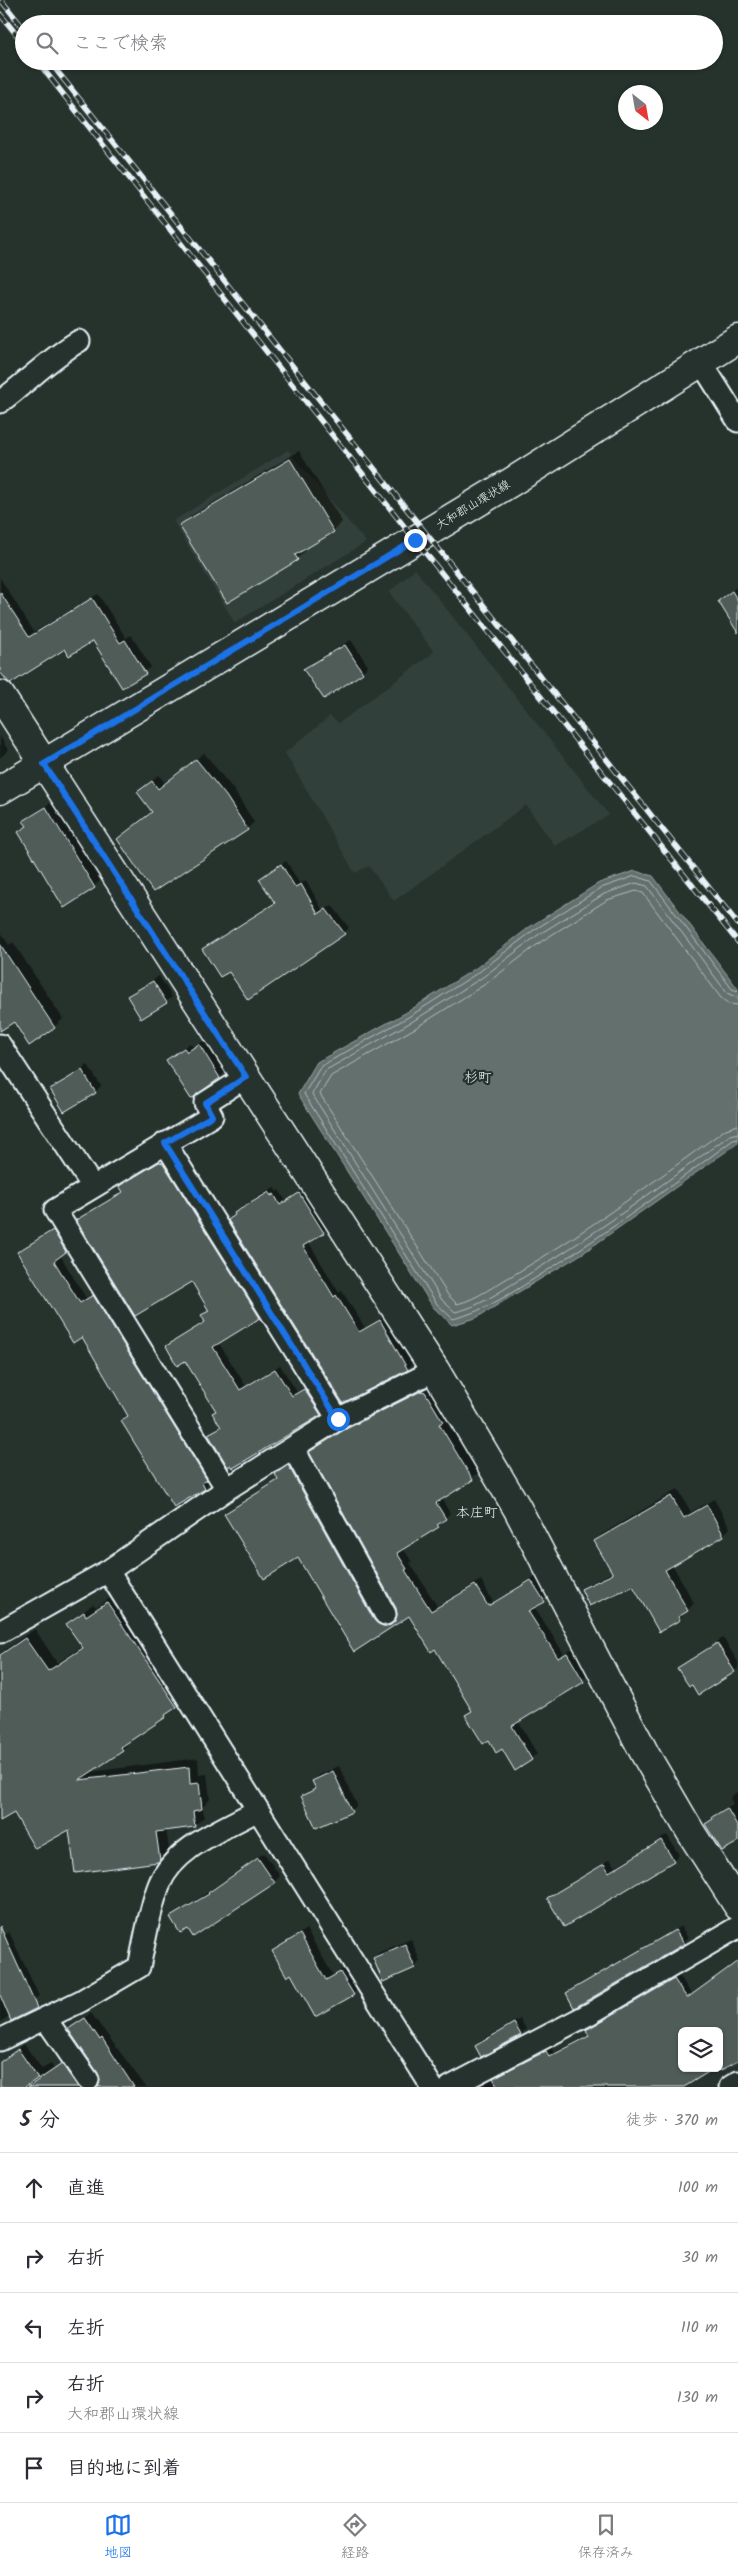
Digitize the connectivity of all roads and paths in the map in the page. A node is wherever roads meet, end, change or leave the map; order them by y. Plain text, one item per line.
1 (738, 339) edge
2 (79, 341) dead end
3 (701, 362) junction
4 (0, 402) edge
5 (738, 421) edge
6 (0, 695) edge
7 (44, 764) junction
8 (0, 790) edge
9 (0, 1045) edge
10 (246, 1077) junction
11 (165, 1143) junction
12 (93, 1187) junction
13 (435, 1370) junction
14 (338, 1419) junction
15 (293, 1448) junction
16 (227, 1489) junction
17 (108, 1571) junction
18 (385, 1614) dead end
19 (0, 1632) edge
20 (258, 1810) junction
21 (738, 1906) edge
22 (738, 1927) edge
23 (45, 2018) junction
24 (0, 2040) edge
25 (88, 2080) dead end
26 (738, 2082) edge
27 (432, 2087) edge
28 (450, 2087) edge
29 (730, 2087) edge

1 - 3 street, 大和郡山環状線
2 - 4 street
3 - 5 street
3 - 7 street, 大和郡山環状線
6 - 7 street
7 - 8 street, 大和郡山環状線
7 - 10 street
9 - 12 street
10 - 11 street
10 - 13 street
11 - 12 street
11 - 14 street
12 - 16 street
13 - 14 street
13 - 21 street
14 - 15 street
15 - 16 street
15 - 18 street
16 - 17 street
17 - 19 street
17 - 20 street
20 - 23 street
20 - 27 street
22 - 28 street
23 - 24 street
23 - 25 street
26 - 29 street

